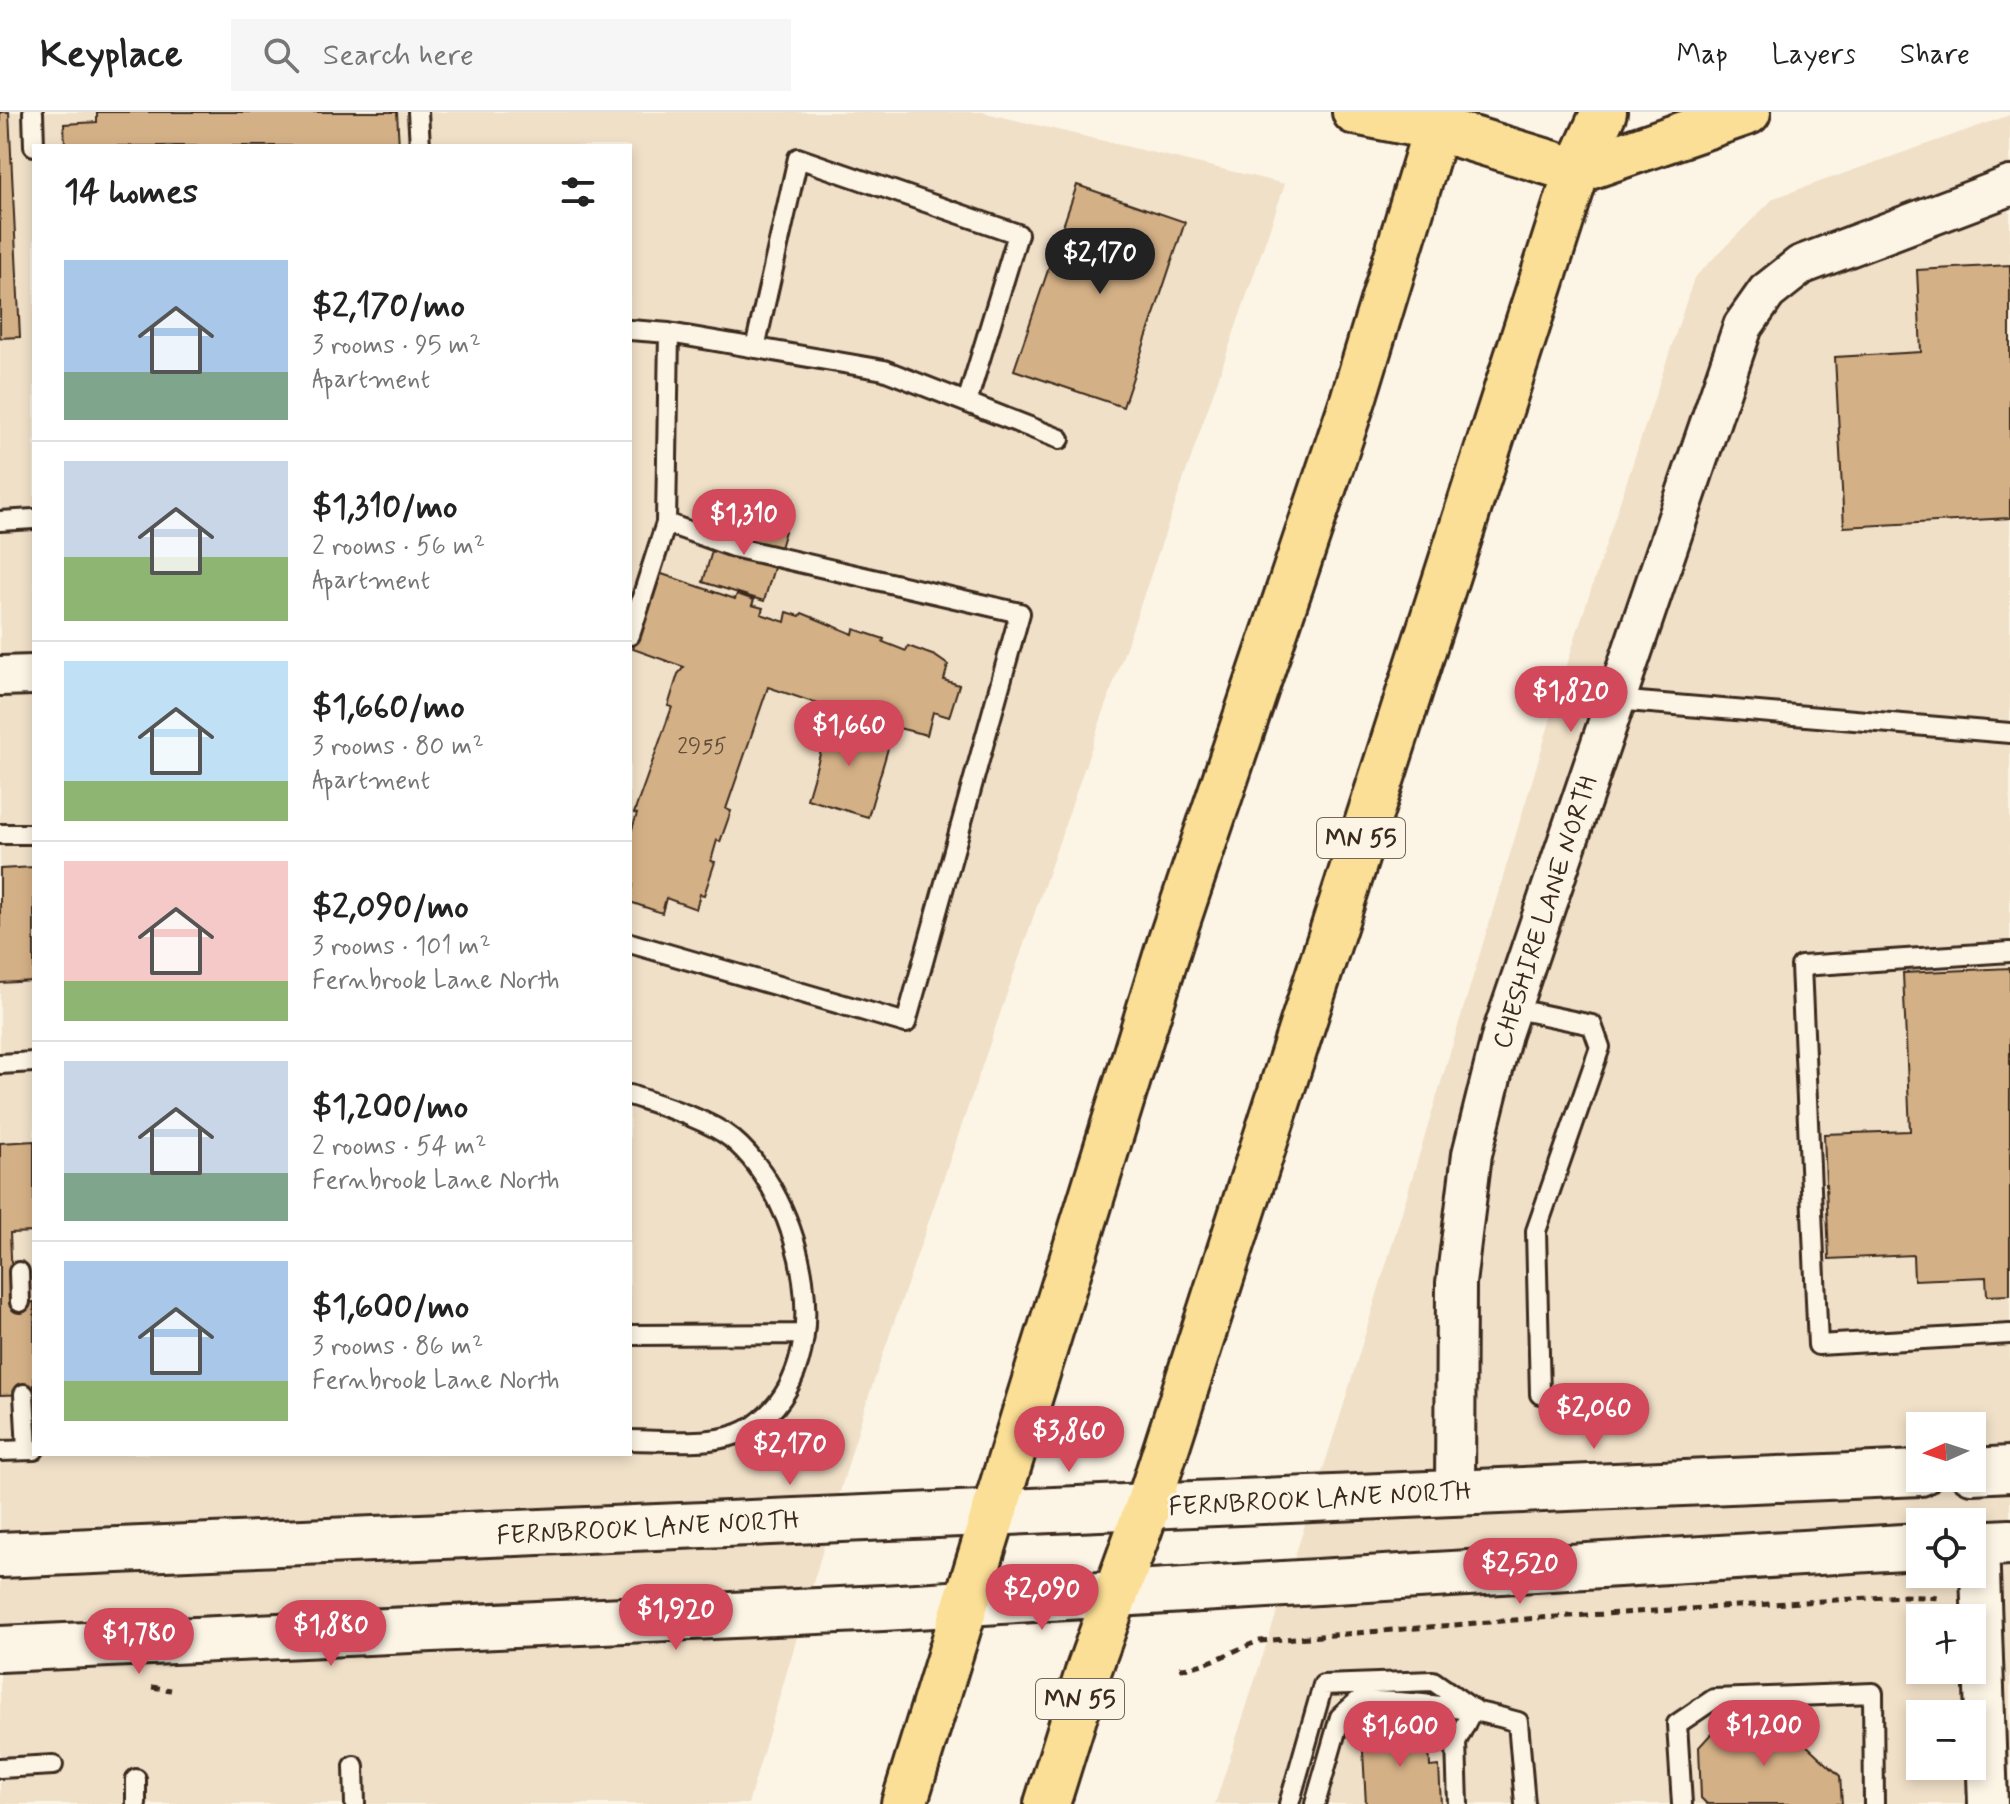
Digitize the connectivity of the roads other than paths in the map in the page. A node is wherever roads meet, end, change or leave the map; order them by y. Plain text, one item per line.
1 (33, 112) edge
2 (418, 112) edge
3 (1355, 112) edge
4 (1604, 112) edge
5 (1748, 112) edge
6 (1440, 120) edge
7 (34, 144) edge
8 (420, 144) edge
9 (1577, 171) junction
10 (2010, 186) edge
11 (632, 330) edge
12 (669, 333) junction
13 (755, 348) junction
14 (967, 402) junction
15 (1060, 439) dead end
16 (32, 519) edge
17 (0, 521) edge
18 (666, 523) junction
19 (632, 629) edge
20 (32, 675) edge
21 (0, 676) edge
22 (1615, 700) junction
23 (2010, 733) edge
24 (0, 834) edge
25 (32, 834) edge
26 (632, 944) edge
27 (2010, 952) edge
28 (1511, 1008) junction
29 (32, 1062) edge
30 (0, 1064) edge
31 (632, 1096) edge
32 (22, 1272) edge
33 (20, 1302) dead end
34 (803, 1334) junction
35 (2010, 1334) edge
36 (632, 1335) edge
37 (24, 1394) dead end
38 (1540, 1394) dead end
39 (632, 1440) edge
40 (30, 1450) edge
41 (0, 1451) edge
42 (2010, 1469) edge
43 (1986, 1470) edge
44 (1906, 1474) edge
45 (1455, 1492) junction
46 (1148, 1505) junction
47 (992, 1511) junction
48 (1987, 1543) edge
49 (1906, 1547) edge
50 (0, 1555) edge
51 (1116, 1594) junction
52 (965, 1603) junction
53 (0, 1649) edge
54 (1473, 1709) junction
55 (53, 1765) dead end
56 (354, 1766) dead end
57 (0, 1768) edge
58 (136, 1779) dead end
59 (136, 1804) edge
60 (355, 1804) edge
61 (904, 1804) edge
62 (1047, 1804) edge
63 (1289, 1804) edge
64 (1315, 1804) edge
65 (1458, 1804) edge
66 (1525, 1804) edge
67 (1682, 1804) edge
68 (1874, 1804) edge
69 (1988, 1804) edge

1 - 7 lane
2 - 8 lane
3 - 6 main road
4 - 9 main road, MN 55
5 - 9 main road
6 - 9 main road
6 - 47 main road
9 - 46 main road, MN 55
10 - 22 street, CHESHIRE LANE NORTH
11 - 12 lane
12 - 13 lane
12 - 18 lane
13 - 14 lane
13 - 14 lane
14 - 15 lane
16 - 17 lane
18 - 19 lane
18 - 26 lane
20 - 21 street
22 - 23 lane
22 - 28 street, CHESHIRE LANE NORTH
24 - 25 lane
27 - 35 lane
28 - 38 lane
28 - 45 street, CHESHIRE LANE NORTH
29 - 30 lane
31 - 34 lane
32 - 33 lane
34 - 36 lane
34 - 39 lane
37 - 40 lane
40 - 41 lane
42 - 43 street
44 - 45 street, FERNBROOK LANE NORTH
45 - 46 street, FERNBROOK LANE NORTH
46 - 47 street, FERNBROOK LANE NORTH
46 - 51 main road, MN 55
47 - 50 street, FERNBROOK LANE NORTH
47 - 52 main road
48 - 69 street
49 - 51 street
51 - 52 street
51 - 62 main road, MN 55
52 - 53 street
52 - 61 main road
54 - 63 lane
54 - 64 lane
54 - 65 lane
54 - 66 lane
55 - 57 lane
56 - 60 lane
58 - 59 lane
67 - 68 lane

